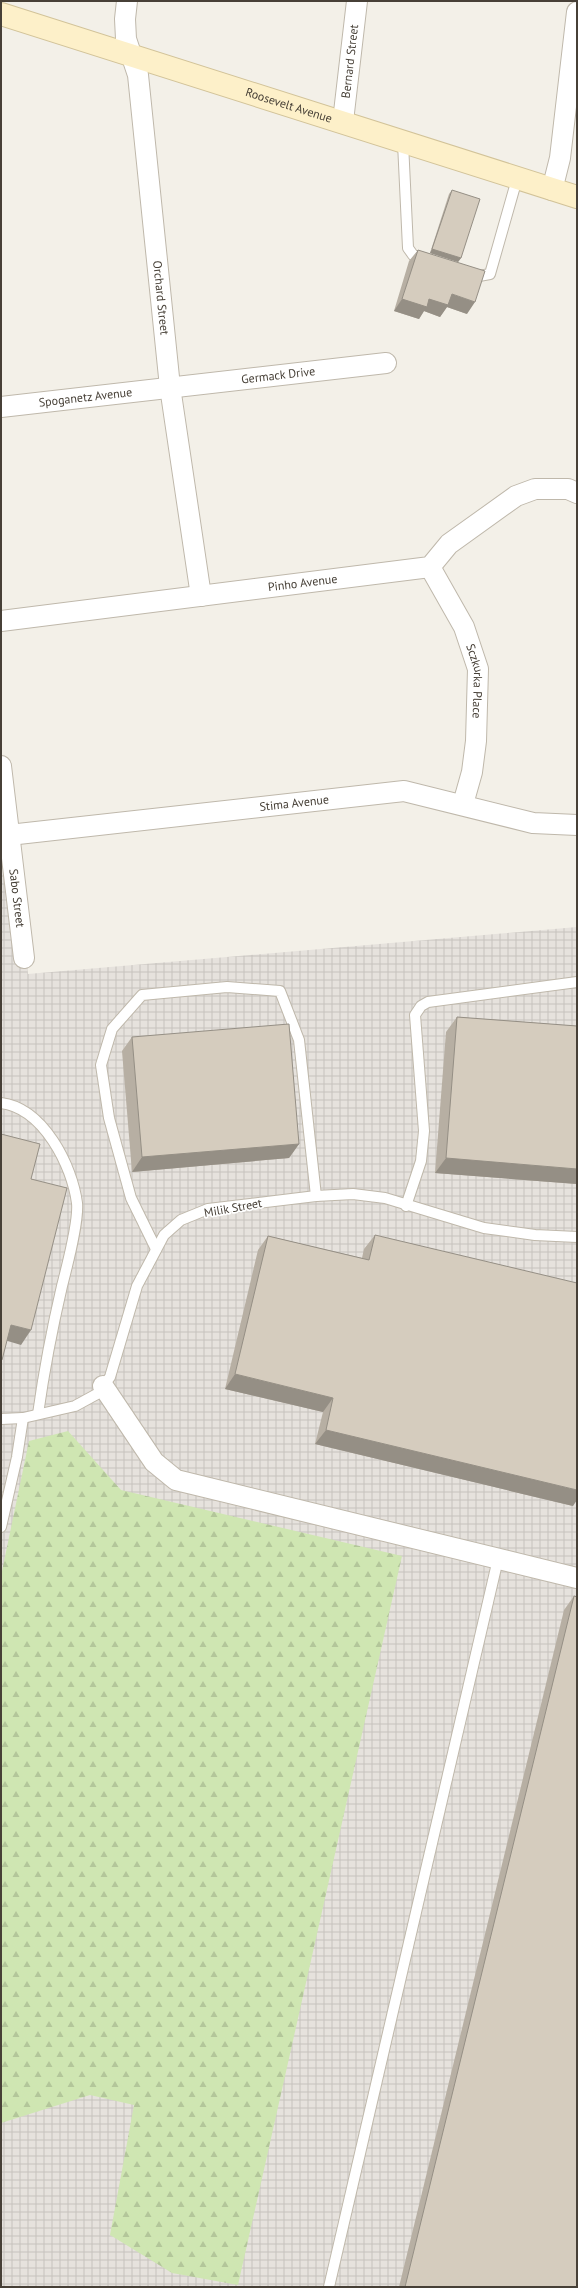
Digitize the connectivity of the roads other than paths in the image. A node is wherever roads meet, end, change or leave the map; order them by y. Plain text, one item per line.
1 (127, 1) edge
2 (357, 1) edge
3 (577, 12) edge
4 (1, 14) edge
5 (133, 55) junction
6 (343, 121) junction
7 (403, 143) junction
8 (517, 179) junction
9 (552, 190) junction
10 (577, 197) edge
11 (435, 262) edge
12 (465, 272) edge
13 (386, 363) dead end
14 (170, 387) junction
15 (1, 407) edge
16 (577, 493) edge
17 (430, 567) junction
18 (201, 596) junction
19 (1, 621) edge
20 (1, 766) edge
21 (463, 804) junction
22 (577, 825) edge
23 (9, 835) junction
24 (24, 958) dead end
25 (577, 982) edge
26 (1, 1103) edge
27 (316, 1196) junction
28 (406, 1206) junction
29 (577, 1237) edge
30 (156, 1249) junction
31 (103, 1386) junction
32 (38, 1414) junction
33 (23, 1418) junction
34 (1, 1419) edge
35 (3, 1511) edge
36 (1, 1527) edge
37 (498, 1559) junction
38 (577, 1578) edge
39 (329, 2287) edge

1 - 5 street, Orchard Street
2 - 6 street, Bernard Street
3 - 9 street
4 - 5 main road, Roosevelt Avenue
5 - 6 main road, Roosevelt Avenue
5 - 14 street, Orchard Street
6 - 7 main road, Roosevelt Avenue
7 - 8 main road, Roosevelt Avenue
7 - 11 lane
8 - 9 main road, Roosevelt Avenue
8 - 12 lane
9 - 10 main road, Roosevelt Avenue
13 - 14 street, Germack Drive
14 - 15 street, Spoganetz Avenue
14 - 18 street, Orchard Street
16 - 17 street
17 - 18 street, Pinho Avenue
17 - 21 street, Sczkurka Place
18 - 19 street, Pinho Avenue
20 - 23 street, Sabo Street
21 - 22 street, Stima Avenue
21 - 23 street, Stima Avenue
23 - 24 street, Sabo Street
25 - 28 lane
26 - 32 lane
27 - 28 lane, Milik Street
27 - 30 lane, Milik Street
27 - 30 lane
28 - 29 lane, Milik Street
30 - 31 lane, Milik Street
31 - 32 lane, Milik Street
31 - 37 street
32 - 33 lane, Milik Street
33 - 34 lane, Milik Street
33 - 35 lane
35 - 36 lane
37 - 38 street
37 - 39 lane

